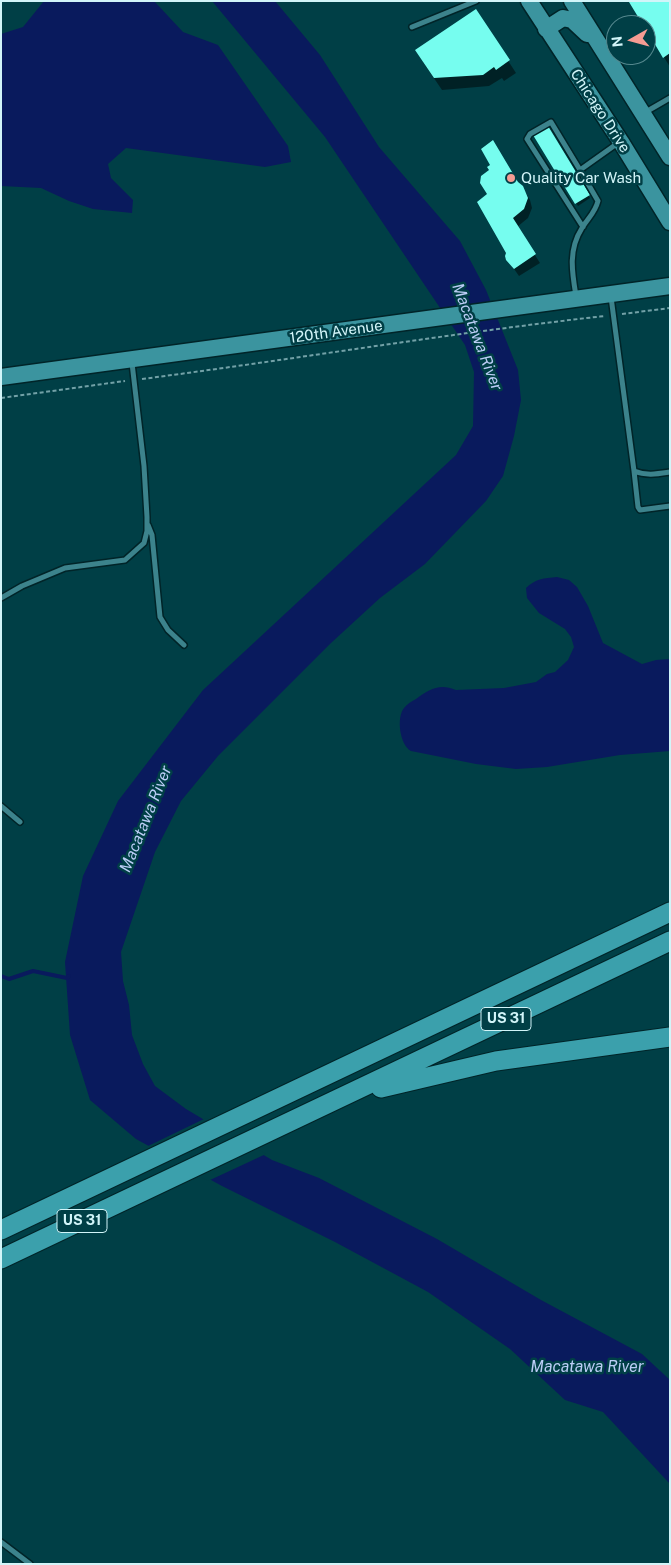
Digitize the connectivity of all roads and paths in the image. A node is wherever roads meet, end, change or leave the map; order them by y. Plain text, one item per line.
1 (476, 1) edge
2 (529, 1) edge
3 (572, 1) edge
4 (412, 27) dead end
5 (546, 28) junction
6 (599, 43) junction
7 (670, 98) edge
8 (643, 113) junction
9 (621, 142) junction
10 (670, 156) edge
11 (580, 170) junction
12 (643, 178) junction
13 (670, 200) edge
14 (670, 222) edge
15 (583, 227) junction
16 (670, 286) edge
17 (610, 294) junction
18 (576, 299) junction
19 (670, 308) edge
20 (613, 315) junction
21 (132, 360) junction
22 (1, 377) edge
23 (134, 380) junction
24 (1, 398) edge
25 (634, 471) junction
26 (670, 472) edge
27 (670, 506) edge
28 (147, 522) junction
29 (1, 598) edge
30 (184, 645) dead end
31 (1, 806) edge
32 (20, 822) dead end
33 (670, 904) edge
34 (670, 912) edge
35 (616, 937) junction
36 (670, 941) edge
37 (670, 1037) edge
38 (343, 1097) junction
39 (1, 1230) edge
40 (1, 1259) edge
41 (1, 1542) edge
42 (30, 1564) edge

1 - 4 lane
2 - 5 main road, Chicago Drive
3 - 6 main road
5 - 6 main road
5 - 9 main road, Chicago Drive
6 - 8 main road
7 - 8 lane
8 - 10 main road
9 - 11 lane
9 - 12 main road, Chicago Drive
11 - 15 lane
11 - 15 lane
12 - 13 main road
12 - 14 main road, Chicago Drive
15 - 18 lane
16 - 17 main road, 120th Avenue
17 - 18 main road, 120th Avenue
17 - 20 lane
18 - 21 main road, 120th Avenue
19 - 20 path
20 - 23 path
20 - 25 lane
21 - 22 main road, 120th Avenue
21 - 23 lane
23 - 24 path
23 - 28 lane
25 - 26 lane
25 - 27 lane
28 - 29 lane
28 - 30 lane
31 - 32 lane
33 - 35 highway
34 - 35 highway, US 31
35 - 39 highway, US 31
36 - 38 highway, US 31
37 - 38 highway
38 - 40 highway, US 31
41 - 42 lane

